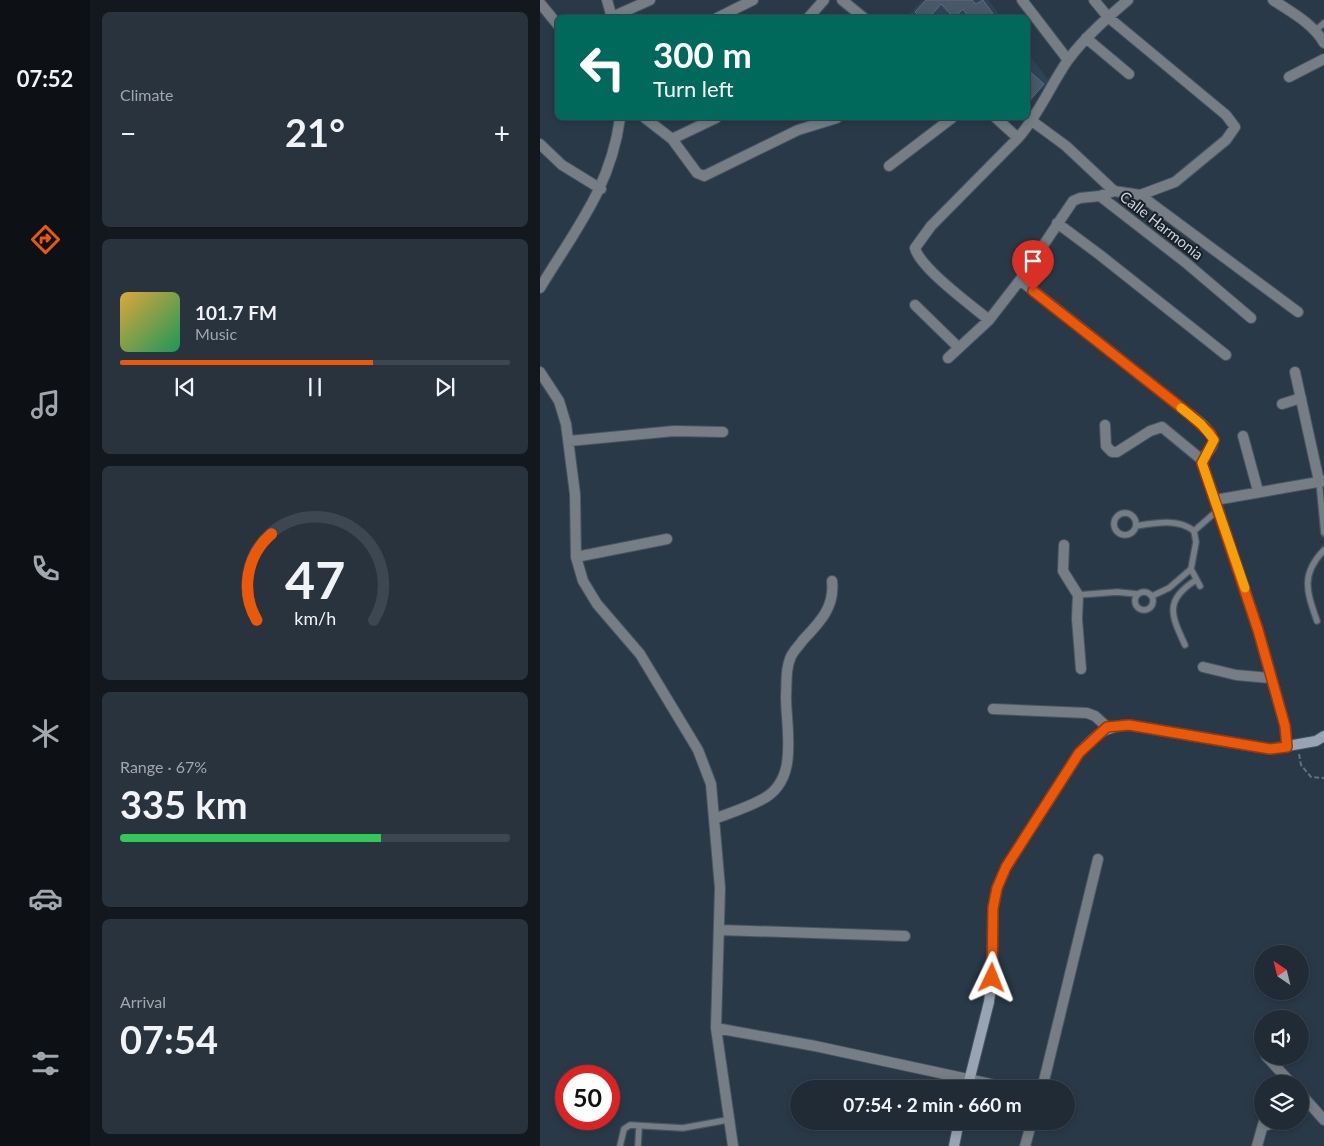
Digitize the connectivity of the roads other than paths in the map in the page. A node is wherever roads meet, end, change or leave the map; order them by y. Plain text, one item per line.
1 (607, 0) edge
2 (650, 0) edge
3 (753, 0) edge
4 (824, 0) edge
5 (842, 0) edge
6 (1022, 0) edge
7 (1094, 0) edge
8 (1128, 0) edge
9 (1273, 0) edge
10 (540, 3) edge
11 (611, 15) edge
12 (616, 15) edge
13 (723, 15) edge
14 (811, 15) edge
15 (860, 15) edge
16 (1108, 17) junction
17 (555, 21) edge
18 (1324, 23) edge
19 (1314, 31) junction
20 (1086, 38) junction
21 (1324, 41) edge
22 (1324, 59) edge
23 (1068, 60) junction
24 (1128, 74) dead end
25 (1289, 77) dead end
26 (620, 120) edge
27 (648, 120) edge
28 (712, 120) edge
29 (830, 120) edge
30 (949, 120) edge
31 (998, 120) edge
32 (1032, 120) junction
33 (1018, 138) junction
34 (672, 139) junction
35 (540, 144) edge
36 (889, 166) dead end
37 (601, 190) junction
38 (1114, 191) junction
39 (1140, 195) junction
40 (1100, 196) junction
41 (1057, 223) junction
42 (1020, 280) junction
43 (540, 288) edge
44 (915, 305) dead end
45 (1298, 312) dead end
46 (1251, 318) dead end
47 (989, 320) junction
48 (959, 348) junction
49 (1226, 355) dead end
50 (948, 358) dead end
51 (540, 372) edge
52 (1295, 372) dead end
53 (1301, 398) junction
54 (1282, 404) dead end
55 (1105, 426) dead end
56 (723, 432) dead end
57 (1242, 436) dead end
58 (568, 441) junction
59 (1202, 460) junction
60 (1321, 481) edge
61 (1258, 491) junction
62 (1217, 505) junction
63 (1136, 526) dead end
64 (1194, 531) junction
65 (1324, 534) edge
66 (667, 538) dead end
67 (1064, 545) dead end
68 (1324, 550) edge
69 (576, 557) junction
70 (1191, 569) junction
71 (1196, 580) junction
72 (832, 582) dead end
73 (1200, 586) dead end
74 (1137, 594) junction
75 (1078, 595) junction
76 (1152, 596) junction
77 (1317, 621) dead end
78 (1185, 645) dead end
79 (1203, 667) dead end
80 (1081, 668) dead end
81 (1270, 678) junction
82 (993, 709) dead end
83 (1107, 727) junction
84 (1324, 736) edge
85 (1287, 747) junction
86 (714, 819) junction
87 (1098, 859) dead end
88 (720, 930) junction
89 (905, 936) dead end
90 (716, 1028) junction
91 (1274, 1065) edge
92 (1283, 1075) edge
93 (952, 1080) edge
94 (969, 1080) edge
95 (1044, 1080) edge
96 (1309, 1108) edge
97 (727, 1120) junction
98 (1324, 1120) edge
99 (640, 1127) junction
100 (957, 1130) edge
101 (1029, 1130) edge
102 (1262, 1130) edge
103 (620, 1146) edge
104 (638, 1146) edge
105 (732, 1146) edge
106 (954, 1146) edge
107 (1025, 1146) edge
108 (1256, 1146) edge

1 - 11 street
2 - 12 street
3 - 13 street
4 - 14 street
5 - 15 street
6 - 23 street
7 - 16 street
8 - 16 street
9 - 19 street
10 - 17 street
16 - 20 street
16 - 39 street
18 - 19 lane
19 - 21 street
20 - 23 street
20 - 24 street
22 - 25 street
23 - 32 street
26 - 37 street
27 - 34 street
28 - 34 street
29 - 34 street
30 - 36 street
31 - 33 street
32 - 33 street
32 - 38 street, Calle Harmonia
33 - 47 street
35 - 37 street
37 - 43 street
38 - 39 street
38 - 40 street, Calle Harmonia
39 - 45 street
40 - 41 street
40 - 46 street, Calle Harmonia
41 - 42 street
41 - 49 street
42 - 47 street
42 - 59 street
44 - 48 street
47 - 48 street
48 - 50 street
51 - 58 street
52 - 53 street
53 - 54 street
53 - 60 street
55 - 59 street
56 - 58 street
57 - 61 street
58 - 69 street
59 - 62 street
60 - 61 street
60 - 65 lane
61 - 62 street
62 - 64 lane
62 - 81 street
63 - 64 lane
64 - 70 lane
66 - 69 street
67 - 75 street
68 - 77 lane
69 - 86 street
70 - 71 lane
70 - 76 lane
71 - 73 lane
71 - 78 lane
72 - 86 street
74 - 75 lane
74 - 76 lane
74 - 76 lane
75 - 80 street
79 - 81 street
81 - 85 street
82 - 83 street
83 - 85 main road
83 - 94 main road
84 - 85 main road
86 - 88 street
87 - 95 street
88 - 89 street
88 - 90 street
90 - 93 street
90 - 97 street
91 - 92 street
96 - 98 street
97 - 99 lane
97 - 105 street
99 - 103 lane
99 - 104 lane
100 - 106 main road
101 - 107 street
102 - 108 street

